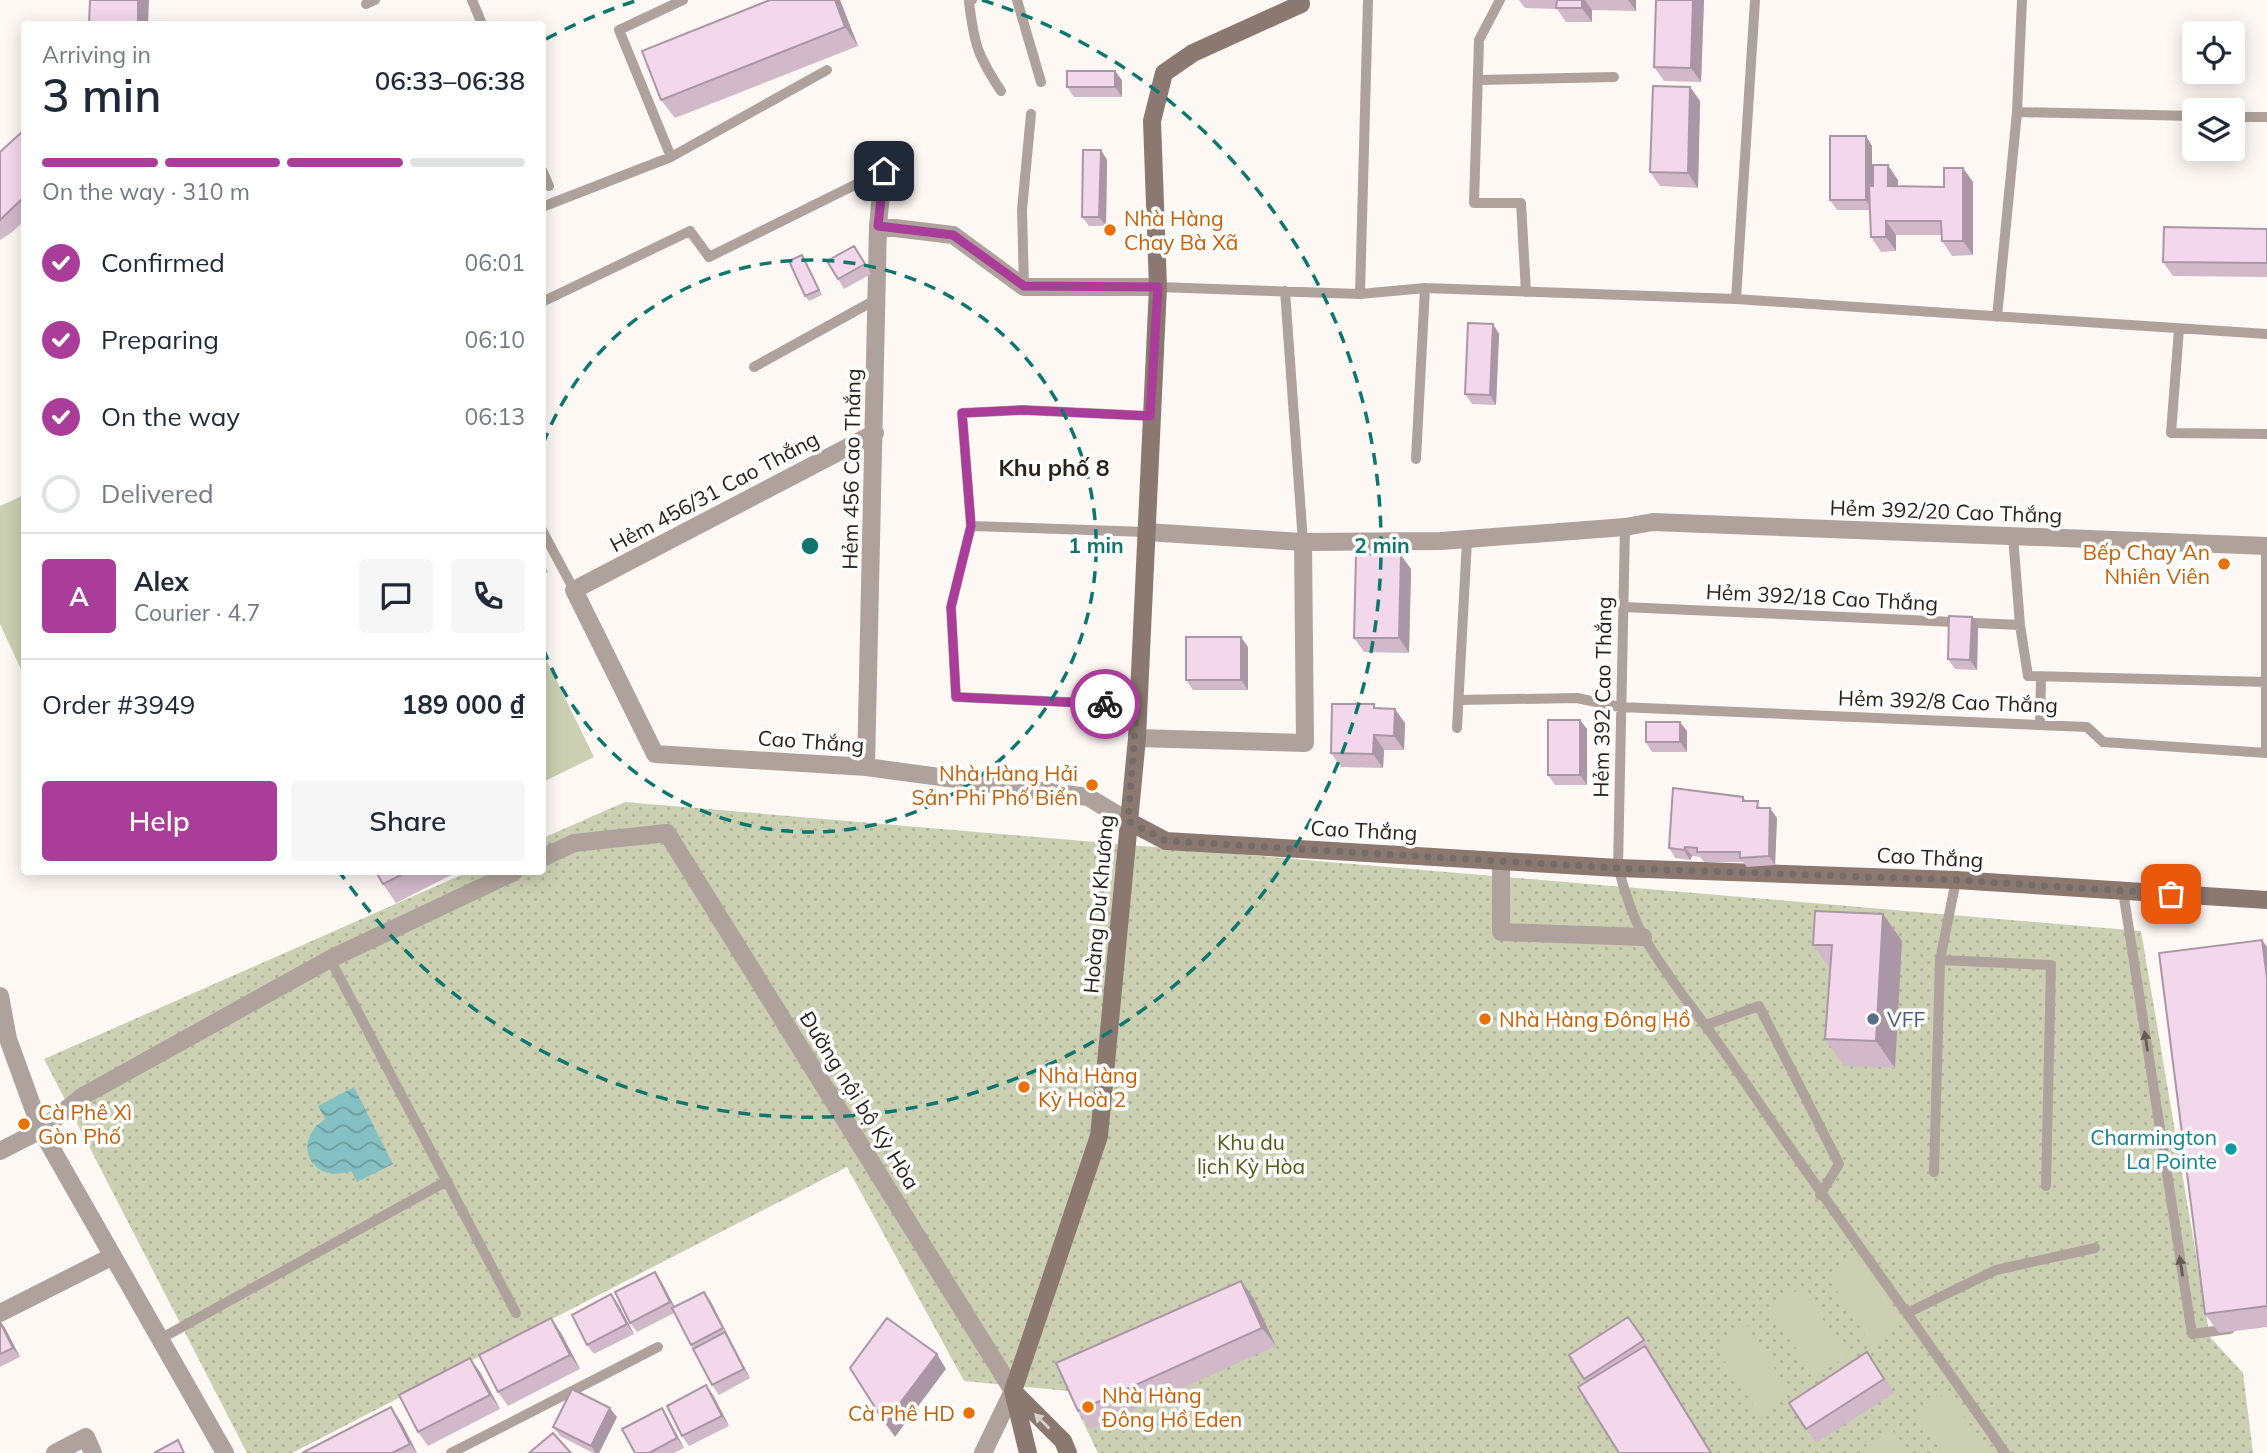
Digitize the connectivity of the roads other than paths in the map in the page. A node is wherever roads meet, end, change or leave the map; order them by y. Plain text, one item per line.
1 (472, 0) edge
2 (683, 0) edge
3 (972, 0) edge
4 (1017, 0) edge
5 (1368, 0) edge
6 (1500, 0) edge
7 (1755, 0) edge
8 (2022, 0) edge
9 (1305, 1) edge
10 (481, 21) edge
11 (827, 70) dead end
12 (1614, 77) dead end
13 (1478, 80) junction
14 (1041, 82) dead end
15 (1001, 91) dead end
16 (2017, 112) junction
17 (1031, 114) dead end
18 (2182, 116) edge
19 (2245, 117) edge
20 (2267, 117) edge
21 (671, 157) junction
22 (884, 171) joint
23 (546, 179) edge
24 (549, 186) dead end
25 (546, 205) edge
26 (878, 226) junction
27 (1024, 286) junction
28 (1158, 287) junction
29 (1425, 288) junction
30 (1285, 291) junction
31 (1526, 292) junction
32 (1360, 294) junction
33 (877, 299) junction
34 (1736, 299) junction
35 (546, 300) edge
36 (1997, 317) junction
37 (2179, 329) junction
38 (2267, 334) edge
39 (754, 367) dead end
40 (1150, 416) junction
41 (875, 433) junction
42 (2267, 434) edge
43 (1416, 459) dead end
44 (971, 526) junction
45 (1625, 527) junction
46 (1146, 532) junction
47 (2013, 536) junction
48 (546, 538) edge
49 (1467, 540) junction
50 (1303, 542) junction
51 (2266, 546) edge
52 (574, 590) junction
53 (1623, 607) junction
54 (2020, 625) junction
55 (2040, 678) junction
56 (2266, 682) edge
57 (1459, 700) junction
58 (1137, 705) junction
59 (1620, 707) junction
60 (2040, 724) junction
61 (1457, 728) dead end
62 (1137, 738) junction
63 (2266, 753) edge
64 (866, 767) junction
65 (1128, 821) junction
66 (546, 856) edge
67 (1501, 861) junction
68 (1618, 868) junction
69 (508, 875) edge
70 (1956, 880) junction
71 (2123, 891) junction
72 (2267, 900) edge
73 (1643, 937) junction
74 (330, 959) junction
75 (1940, 961) junction
76 (0, 996) edge
77 (1706, 1025) junction
78 (41, 1130) junction
79 (0, 1151) edge
80 (1934, 1172) dead end
81 (447, 1181) junction
82 (2046, 1186) dead end
83 (1820, 1195) junction
84 (2095, 1248) dead end
85 (113, 1256) junction
86 (1909, 1312) junction
87 (0, 1313) edge
88 (516, 1313) dead end
89 (2242, 1328) edge
90 (160, 1339) junction
91 (658, 1347) dead end
92 (1013, 1391) junction
93 (55, 1453) edge
94 (93, 1453) edge
95 (225, 1453) edge
96 (451, 1453) edge
97 (983, 1453) edge
98 (1028, 1453) edge
99 (1068, 1453) edge
100 (2005, 1453) edge

1 - 10 lane
2 - 21 lane
3 - 15 lane
4 - 14 lane
5 - 32 lane
6 - 13 lane
7 - 34 lane
8 - 16 lane
9 - 28 street, Hoàng Dư Khương
11 - 21 lane
12 - 13 lane
13 - 31 lane
16 - 18 lane
16 - 36 lane
17 - 27 lane
19 - 20 lane
21 - 25 lane
22 - 26 street, Hẻm 456 Cao Thắng
22 - 35 lane
23 - 24 lane
26 - 27 street
26 - 33 street, Hẻm 456 Cao Thắng
27 - 28 street
28 - 30 lane
28 - 40 street, Hoàng Dư Khương
29 - 31 lane
29 - 32 lane
29 - 43 lane
30 - 32 lane
30 - 50 lane
31 - 34 lane
33 - 39 lane
33 - 41 street, Hẻm 456 Cao Thắng
34 - 36 lane
36 - 37 lane
37 - 38 lane
37 - 42 lane
40 - 44 lane
40 - 46 street, Hoàng Dư Khương
41 - 52 street, Hẻm 456/31 Cao Thắng
41 - 64 street, Hẻm 456 Cao Thắng
44 - 46 lane
44 - 58 lane
45 - 47 street, Hẻm 392/20 Cao Thắng
45 - 49 street, Hẻm 392/20 Cao Thắng
45 - 53 lane, Hẻm 392 Cao Thắng
46 - 50 street, Hẻm 392/20 Cao Thắng
46 - 58 street, Hoàng Dư Khương
47 - 51 street, Hẻm 392/20 Cao Thắng
47 - 54 lane
48 - 52 lane
49 - 50 street, Hẻm 392/20 Cao Thắng
49 - 57 lane
50 - 62 street
51 - 56 lane
52 - 64 street, Cao Thắng
53 - 54 lane, Hẻm 392/18 Cao Thắng
53 - 59 lane, Hẻm 392 Cao Thắng
54 - 55 lane
55 - 56 lane
55 - 60 lane
56 - 63 lane
57 - 59 lane, Hẻm 392/8 Cao Thắng
57 - 61 lane
58 - 62 street, Hoàng Dư Khương
59 - 60 lane, Hẻm 392/8 Cao Thắng
59 - 68 lane, Hẻm 392 Cao Thắng
60 - 63 lane, Hẻm 392/8 Cao Thắng
62 - 65 street, Hoàng Dư Khương
64 - 65 street, Cao Thắng
65 - 67 street, Cao Thắng
65 - 92 street, Hoàng Dư Khương
66 - 92 street, Đường nội bộ Kỳ Hòa
67 - 68 street, Cao Thắng
67 - 73 street
68 - 70 street, Cao Thắng
68 - 73 lane
69 - 74 street
70 - 71 street, Cao Thắng
70 - 75 lane
71 - 72 street, Cao Thắng
89 -> 71 lane
73 - 77 lane
74 - 78 street
74 - 81 lane
75 - 80 lane
75 - 82 lane
76 - 78 street
77 - 83 lane
77 - 83 lane
78 - 79 street
78 - 85 street
81 - 88 lane
81 - 90 lane
83 - 86 lane
84 - 86 lane
85 - 87 street
85 - 90 street
86 - 100 lane
90 - 95 street
91 - 96 lane
92 - 97 street
92 - 98 street
99 -> 92 street
93 - 94 street

